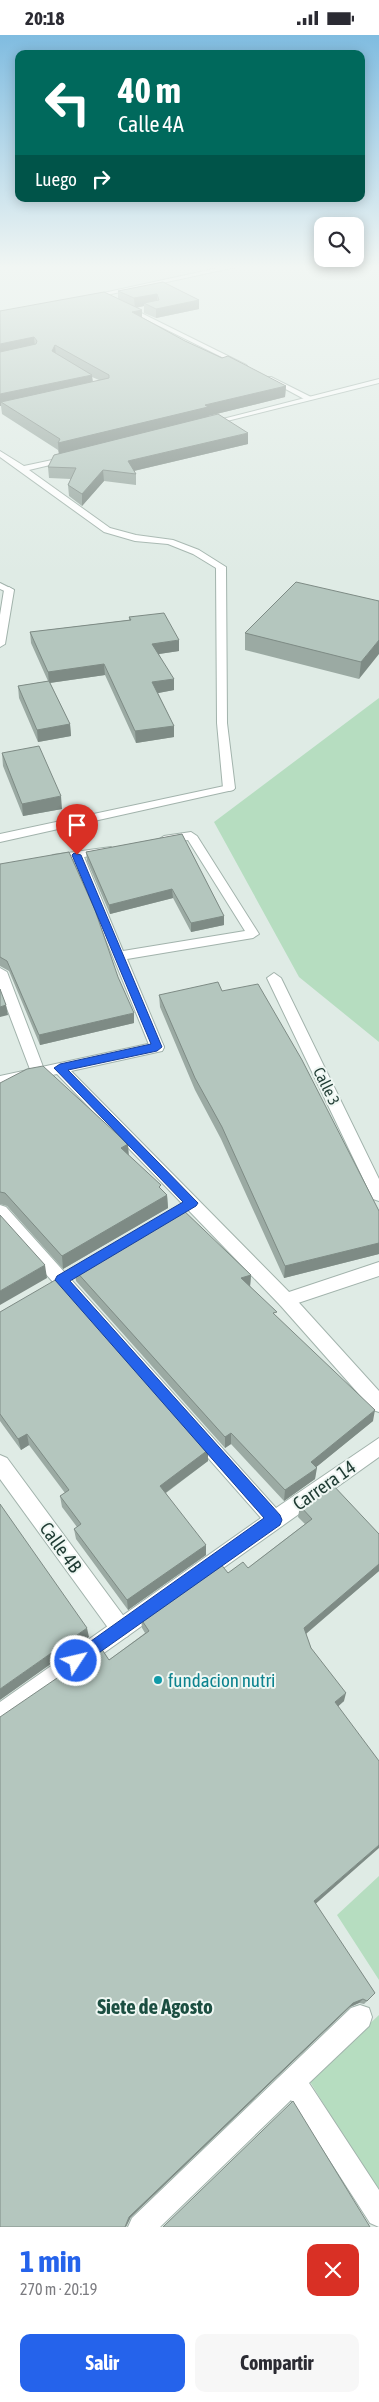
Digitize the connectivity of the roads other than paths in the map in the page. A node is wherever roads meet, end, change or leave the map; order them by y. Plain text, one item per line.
1 (266, 377) edge
2 (379, 381) edge
3 (309, 398) junction
4 (194, 427) edge
5 (0, 453) edge
6 (80, 455) edge
7 (24, 469) junction
8 (5, 588) edge
9 (0, 644) edge
10 (0, 838) edge
11 (155, 842) edge
12 (119, 847) edge
13 (77, 855) junction
14 (38, 862) edge
15 (118, 957) junction
16 (0, 972) edge
17 (274, 978) dead end
18 (60, 1068) junction
19 (38, 1072) junction
20 (0, 1081) edge
21 (379, 1195) edge
22 (192, 1203) junction
23 (0, 1211) edge
24 (176, 1213) edge
25 (379, 1269) edge
26 (78, 1270) edge
27 (61, 1280) junction
28 (46, 1289) edge
29 (286, 1300) junction
30 (379, 1404) edge
31 (379, 1446) edge
32 (0, 1464) edge
33 (274, 1520) junction
34 (122, 1629) junction
35 (0, 1715) edge
36 (360, 2017) dead end
37 (293, 2080) junction
38 (379, 2214) edge
39 (141, 2227) edge

1 - 3 street
2 - 3 street
3 - 4 street
5 - 7 street
6 - 7 street
7 - 10 street
8 - 9 street
11 - 15 street
12 - 13 street
13 - 14 street
13 - 15 street
15 - 18 street
16 - 19 street
17 - 21 street, Calle 3
18 - 19 street
18 - 22 street
19 - 20 street
22 - 24 street
22 - 29 street
23 - 27 street
25 - 29 street
26 - 27 street
27 - 28 street
27 - 33 street
29 - 30 street
31 - 33 street, Carrera 14
32 - 34 street, Calle 4B
33 - 34 street, Carrera 14
34 - 35 street, Carrera 14
36 - 37 street
37 - 38 street
37 - 39 street

